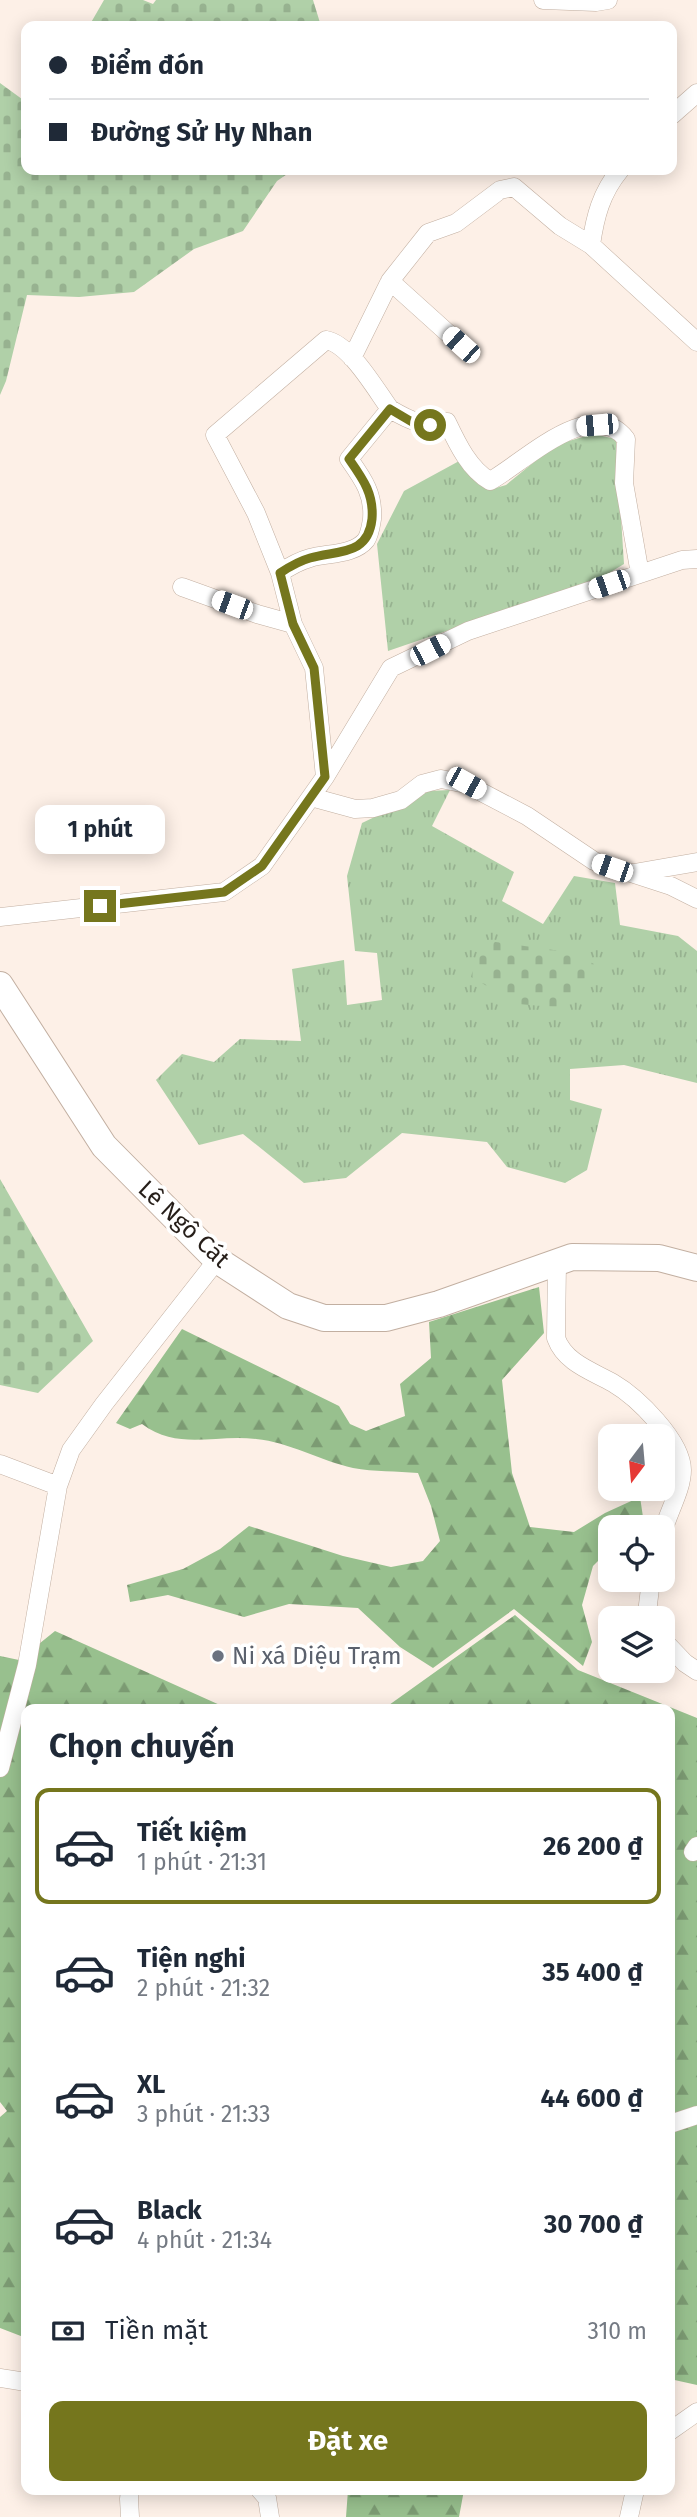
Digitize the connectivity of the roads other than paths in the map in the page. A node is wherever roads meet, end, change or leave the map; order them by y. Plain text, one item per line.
1 (543, 0) edge
2 (608, 0) edge
3 (697, 93) edge
4 (677, 111) edge
5 (616, 175) edge
6 (590, 245) junction
7 (390, 281) junction
8 (697, 342) edge
9 (461, 345) dead end
10 (352, 358) junction
11 (390, 409) junction
12 (697, 559) edge
13 (280, 573) junction
14 (640, 574) junction
15 (182, 587) dead end
16 (293, 624) junction
17 (325, 777) junction
18 (311, 797) junction
19 (697, 862) edge
20 (630, 874) junction
21 (697, 899) edge
22 (0, 918) edge
23 (0, 985) edge
24 (217, 1260) junction
25 (557, 1262) junction
26 (697, 1268) edge
27 (0, 1464) edge
28 (58, 1486) junction
29 (668, 1515) edge
30 (675, 1653) edge
31 (697, 1671) edge
32 (0, 1768) edge
33 (697, 2115) edge
34 (675, 2122) edge
35 (0, 2378) edge
36 (21, 2381) edge
37 (697, 2412) edge
38 (675, 2427) edge
39 (130, 2495) edge
40 (264, 2495) edge
41 (634, 2495) edge
42 (130, 2517) edge
43 (270, 2517) edge
44 (629, 2517) edge

1 - 2 street
3 - 4 street
5 - 6 street
6 - 7 street
6 - 8 street
7 - 9 street
7 - 10 street
10 - 11 street
10 - 13 street
11 - 13 street
11 - 14 street
12 - 14 street
13 - 16 street
14 - 17 street
15 - 16 street
16 - 17 street
17 - 18 street
18 - 20 street
18 - 22 street
19 - 20 street
20 - 21 street
23 - 24 street, Lê Ngô Cát
24 - 25 street, Lê Ngô Cát
24 - 28 street
25 - 26 street, Lê Ngô Cát
25 - 29 street
27 - 28 street
28 - 32 street
30 - 31 street
33 - 34 street
35 - 36 street
37 - 38 street
39 - 42 street
40 - 43 street
41 - 44 street

